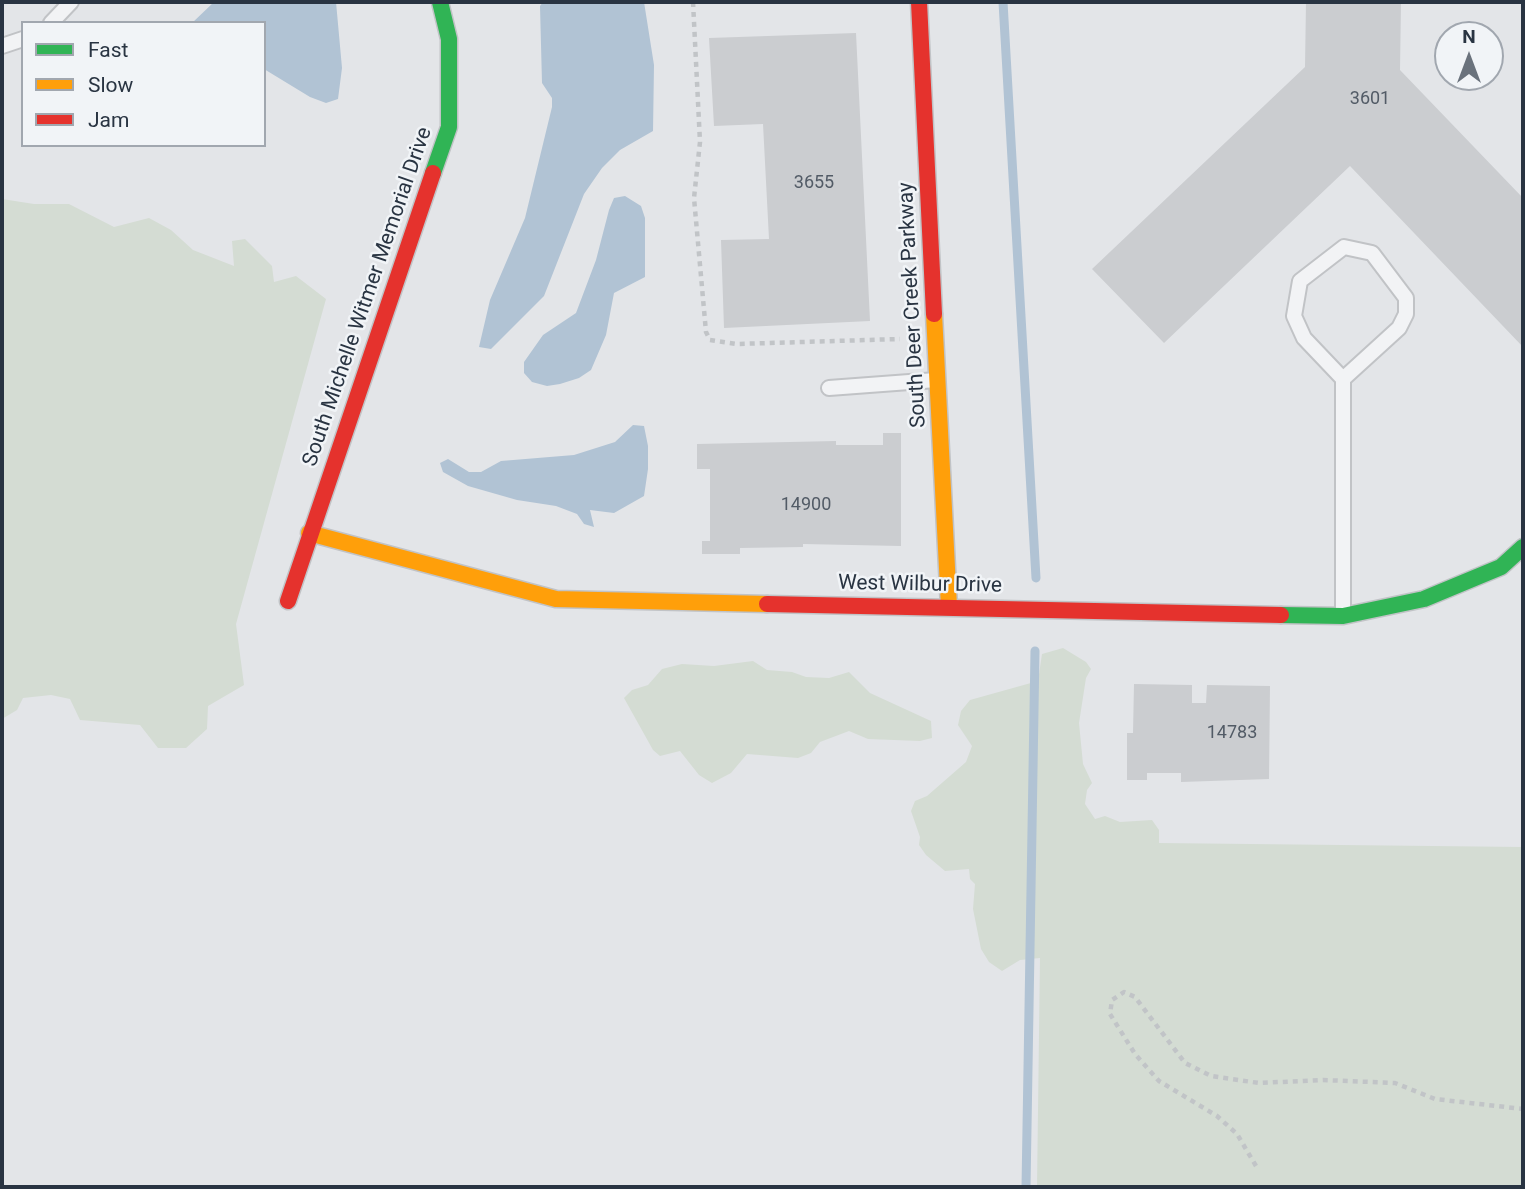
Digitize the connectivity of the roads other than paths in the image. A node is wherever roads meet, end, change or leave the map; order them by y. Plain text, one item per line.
1 (71, 2) edge
2 (440, 2) edge
3 (919, 2) edge
4 (53, 21) edge
5 (21, 40) edge
6 (2, 46) edge
7 (1343, 379) junction
8 (938, 380) junction
9 (829, 388) dead end
10 (309, 533) junction
11 (1523, 547) edge
12 (288, 601) dead end
13 (948, 607) junction
14 (1343, 615) junction

1 - 4 lane
2 - 10 street, South Michelle Witmer Memorial Drive
3 - 8 street, South Deer Creek Parkway
5 - 6 lane
7 - 7 lane
7 - 14 lane
8 - 9 lane
8 - 13 street, South Deer Creek Parkway
10 - 12 street, South Michelle Witmer Memorial Drive
10 - 13 street, West Wilbur Drive
11 - 14 street, West Wilbur Drive
13 - 14 street, West Wilbur Drive

